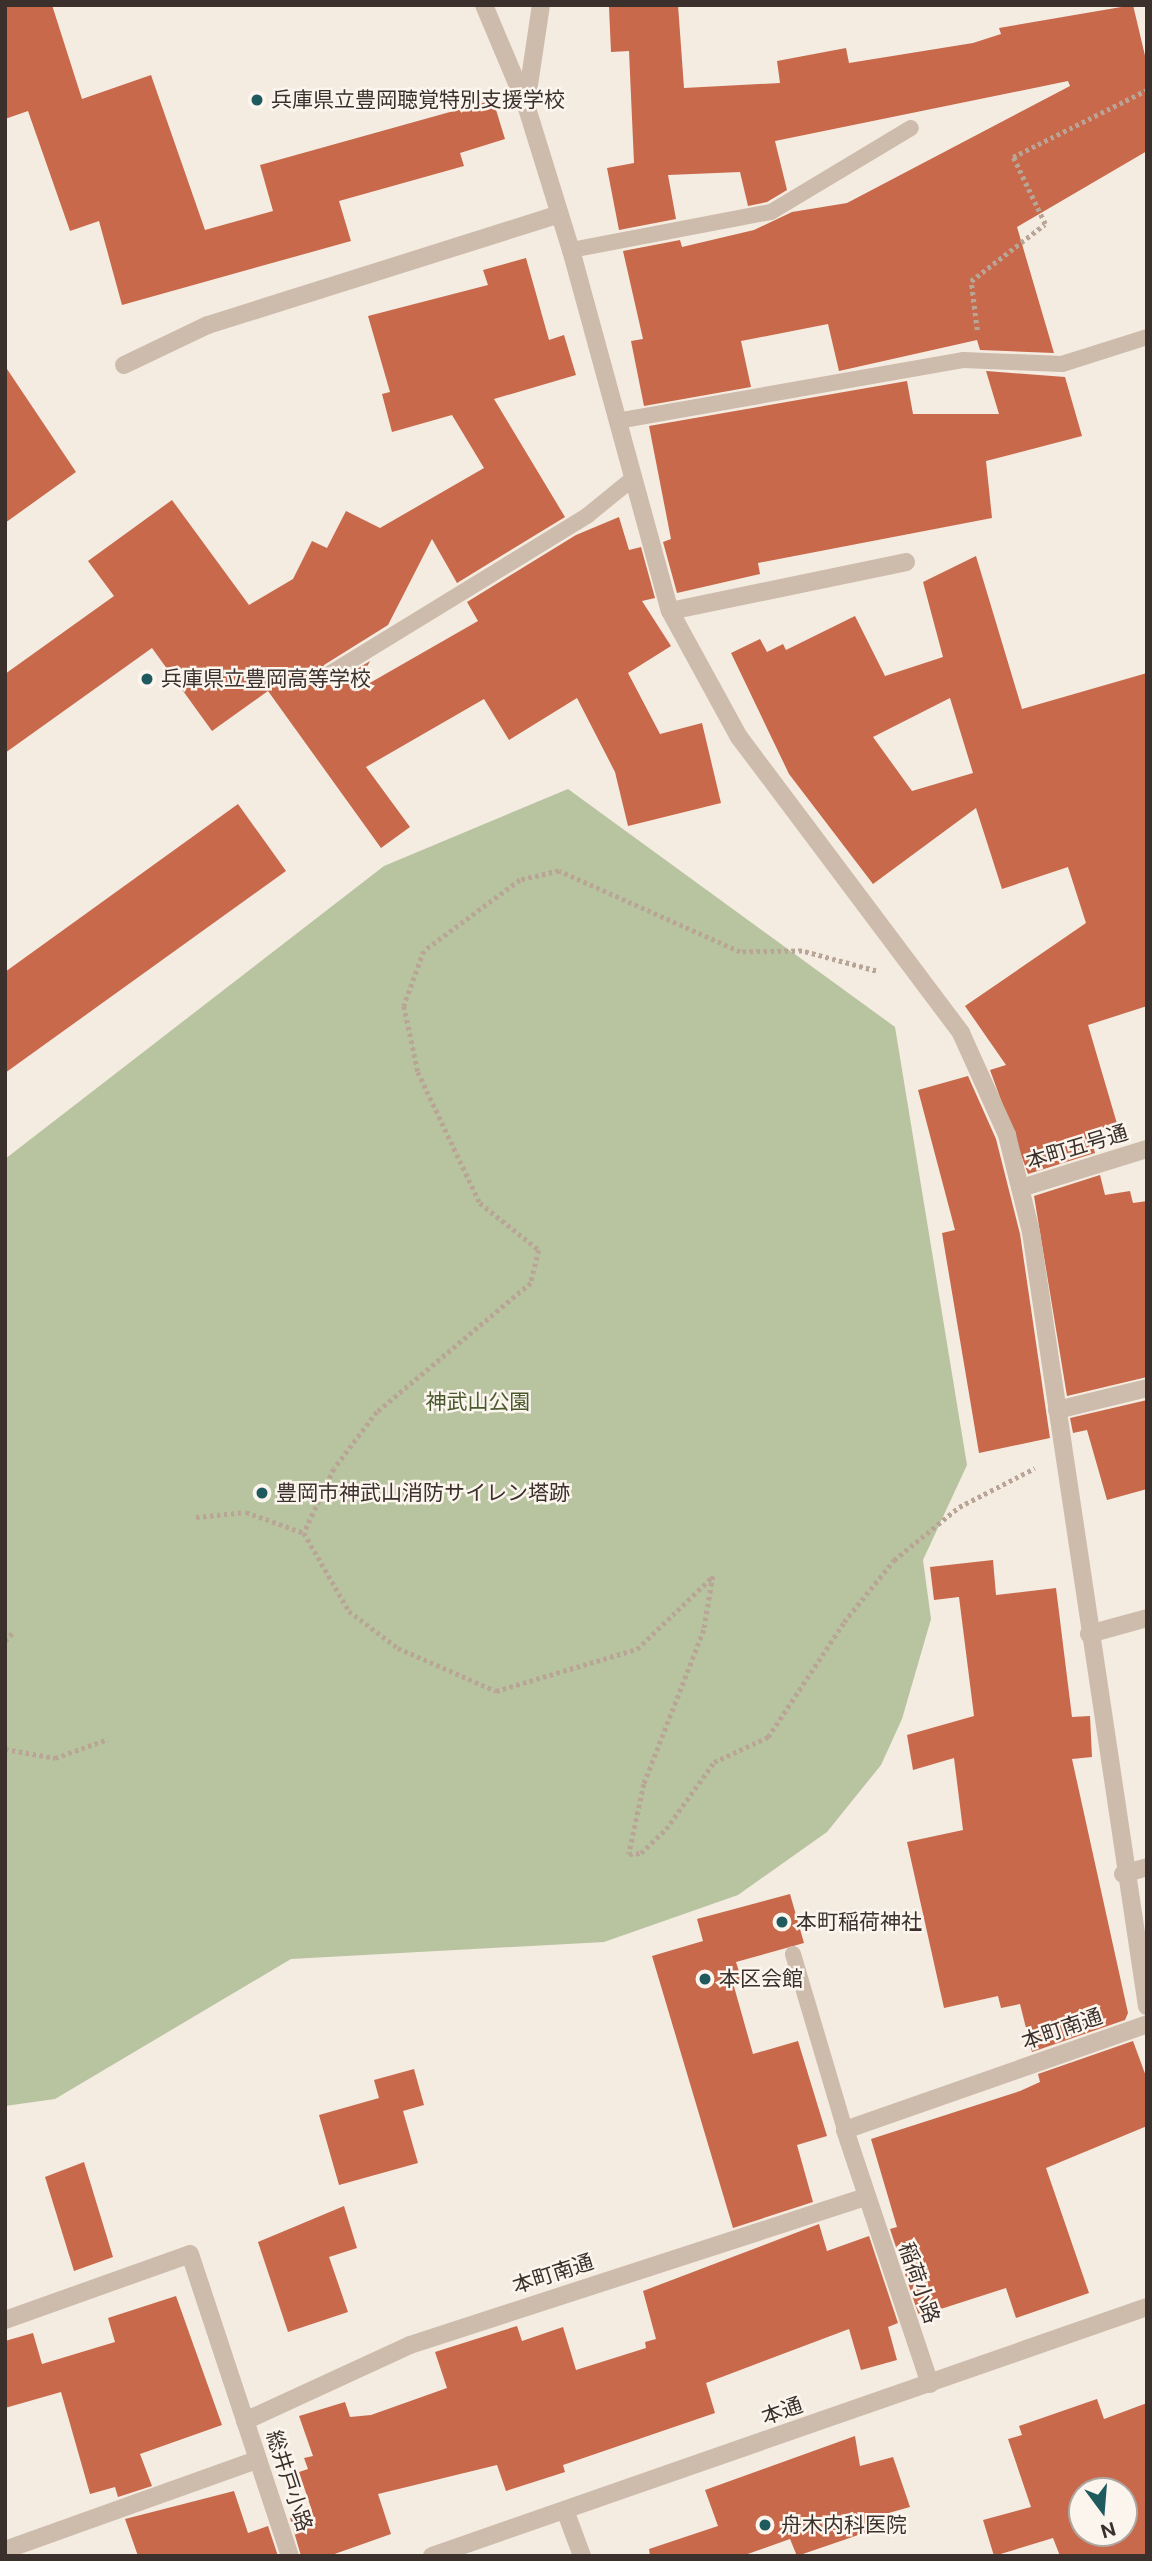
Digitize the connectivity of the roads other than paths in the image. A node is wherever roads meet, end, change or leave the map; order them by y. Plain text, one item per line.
1 (484, 5) edge
2 (541, 5) edge
3 (526, 105) junction
4 (911, 128) dead end
5 (557, 215) junction
6 (571, 250) junction
7 (1147, 337) edge
8 (124, 365) dead end
9 (617, 421) junction
10 (631, 480) junction
11 (906, 562) dead end
12 (670, 611) junction
13 (329, 674) dead end
14 (1147, 1149) edge
15 (1021, 1188) junction
16 (1147, 1388) edge
17 (1057, 1410) junction
18 (1147, 1618) edge
19 (1089, 1634) junction
20 (1147, 1867) edge
21 (1123, 1874) junction
22 (793, 1954) dead end
23 (1147, 2006) edge
24 (1147, 2024) edge
25 (845, 2130) junction
26 (865, 2197) junction
27 (1147, 2307) edge
28 (5, 2320) edge
29 (930, 2384) junction
30 (245, 2421) junction
31 (257, 2460) junction
32 (565, 2510) junction
33 (5, 2550) edge
34 (290, 2556) edge
35 (432, 2556) edge
36 (582, 2556) edge

1 - 3 street
2 - 3 street
3 - 5 street
4 - 6 lane
5 - 6 street
5 - 8 street
6 - 9 street
7 - 9 lane
9 - 10 street
10 - 12 street
10 - 13 lane
11 - 12 street
12 - 15 street
14 - 15 street, 本町五号通
15 - 17 street
16 - 17 street
17 - 19 street
18 - 19 street
19 - 21 street
20 - 21 street
21 - 23 street
22 - 25 lane
24 - 25 street, 本町南通
25 - 26 street
26 - 29 street, 稲荷小路
26 - 30 street, 本町南通
27 - 29 street, 本通
28 - 30 street
29 - 32 street, 本通
30 - 31 street, 総井戸小路
31 - 33 street
31 - 34 street, 総井戸小路
32 - 35 street, 本通
32 - 36 street

